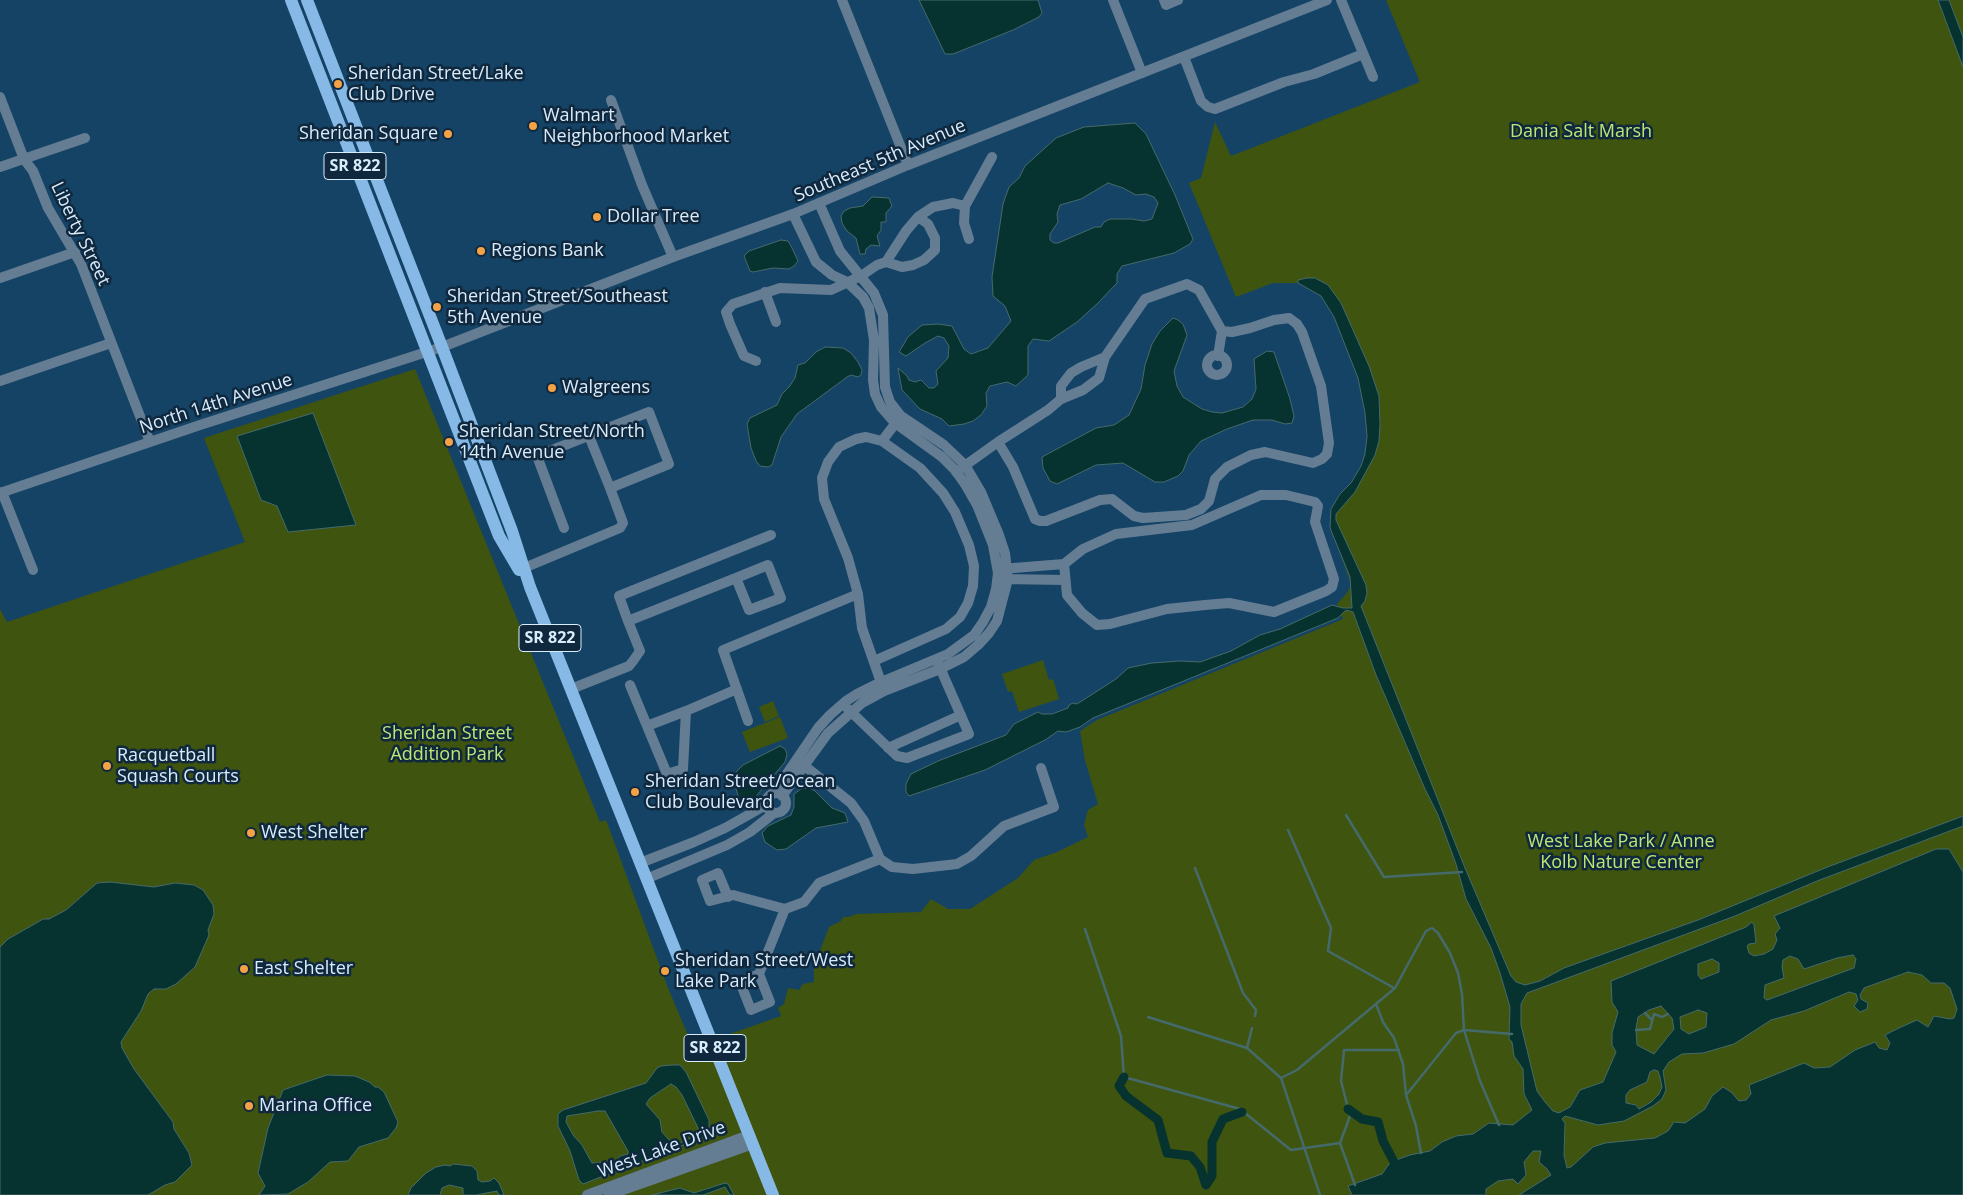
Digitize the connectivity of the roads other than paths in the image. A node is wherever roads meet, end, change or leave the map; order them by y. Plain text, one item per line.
1 (307, 0) edge
2 (842, 0) edge
3 (1113, 0) edge
4 (1164, 0) edge
5 (1178, 0) edge
6 (1327, 0) edge
7 (1341, 0) edge
8 (293, 5) edge
9 (1364, 54) junction
10 (1184, 56) junction
11 (1142, 73) junction
12 (1373, 77) dead end
13 (0, 97) edge
14 (611, 100) dead end
15 (334, 111) junction
16 (350, 111) junction
17 (85, 138) dead end
18 (992, 157) dead end
19 (24, 159) junction
20 (908, 165) junction
21 (0, 167) edge
22 (386, 203) junction
23 (819, 203) junction
24 (965, 206) junction
25 (793, 214) junction
26 (918, 217) junction
27 (969, 239) dead end
28 (75, 252) junction
29 (673, 257) junction
30 (886, 262) junction
31 (861, 276) junction
32 (0, 278) edge
33 (847, 282) junction
34 (765, 292) junction
35 (776, 322) dead end
36 (1222, 331) junction
37 (111, 343) junction
38 (442, 348) junction
39 (429, 352) junction
40 (1218, 356) dead end
41 (1105, 358) junction
42 (756, 361) dead end
43 (0, 381) edge
44 (1061, 398) junction
45 (898, 420) junction
46 (589, 436) junction
47 (882, 441) junction
48 (150, 442) junction
49 (998, 442) junction
50 (965, 465) junction
51 (956, 472) junction
52 (610, 488) junction
53 (1, 493) edge
54 (564, 528) dead end
55 (771, 535) dead end
56 (1064, 564) junction
57 (1043, 565) junction
58 (524, 568) junction
59 (33, 570) dead end
60 (1002, 574) junction
61 (736, 578) junction
62 (1043, 580) junction
63 (1066, 580) junction
64 (530, 587) junction
65 (858, 594) junction
66 (628, 621) junction
67 (874, 661) junction
68 (938, 664) junction
69 (630, 685) dead end
70 (882, 687) junction
71 (737, 688) junction
72 (571, 690) junction
73 (847, 708) junction
74 (686, 711) junction
75 (961, 715) junction
76 (748, 721) dead end
77 (647, 726) junction
78 (821, 733) junction
79 (888, 748) junction
80 (796, 759) junction
81 (805, 766) junction
82 (1041, 768) dead end
83 (778, 795) junction
84 (766, 805) junction
85 (774, 813) junction
86 (880, 859) junction
87 (640, 863) junction
88 (646, 879) junction
89 (728, 896) dead end
90 (785, 910) junction
91 (759, 974) dead end
92 (751, 1140) junction
93 (587, 1195) edge
94 (609, 1195) edge
95 (773, 1195) edge

1 - 16 main road, SR 822
2 - 20 street
3 - 11 street
4 - 5 street
6 - 10 street, Southeast 5th Avenue
7 - 9 street
8 - 15 main road, SR 822
8 - 16 main road
9 - 10 street
9 - 12 street
10 - 11 street, Southeast 5th Avenue
11 - 20 street, Southeast 5th Avenue
13 - 19 street, Liberty Street
14 - 29 street
15 - 22 main road
15 - 39 main road, SR 822
16 - 22 main road, SR 822
17 - 19 street
18 - 24 street
19 - 21 street
19 - 28 street, Liberty Street
20 - 23 street, Southeast 5th Avenue
22 - 38 main road, SR 822
23 - 25 street, Southeast 5th Avenue
23 - 31 street
24 - 26 street
24 - 27 street
25 - 29 street, Southeast 5th Avenue
25 - 33 street
26 - 30 street
26 - 30 street
28 - 32 street
28 - 37 street, Liberty Street
29 - 38 street, Southeast 5th Avenue
30 - 31 street
31 - 33 street
31 - 45 street
33 - 34 street
33 - 45 street
34 - 35 street
34 - 42 street
36 - 40 street
36 - 41 street
36 - 49 street
37 - 43 street
37 - 48 street, Liberty Street
38 - 39 street, North 14th Avenue
38 - 58 main road, SR 822
39 - 48 street, North 14th Avenue
39 - 64 main road, SR 822
41 - 44 street
41 - 44 street
44 - 49 street
45 - 47 street
45 - 50 street
45 - 51 street
46 - 52 street
46 - 52 street
46 - 54 street
47 - 65 street
47 - 67 street
48 - 53 street, North 14th Avenue
49 - 50 street
50 - 51 street
50 - 60 street
51 - 60 street
52 - 58 street
53 - 59 street
55 - 66 street
56 - 57 street
56 - 63 street
56 - 63 street
57 - 60 street
57 - 62 street
58 - 64 main road, SR 822
60 - 62 street
60 - 68 street
61 - 61 street
61 - 66 street
62 - 63 street
64 - 72 main road, SR 822
65 - 67 street
65 - 71 street
66 - 72 street
67 - 70 street
68 - 70 street
68 - 75 street
69 - 77 street
70 - 73 street
71 - 74 street
71 - 76 street
72 - 87 main road, SR 822
73 - 78 street
73 - 79 street
74 - 77 street
74 - 77 street
75 - 79 street
75 - 79 street
78 - 80 street
78 - 81 street
80 - 81 street
80 - 83 street
81 - 83 street
81 - 86 street
82 - 86 street
83 - 84 street
83 - 85 street
84 - 85 street
84 - 87 street
85 - 88 street
86 - 90 street
87 - 88 main road, SR 822
88 - 92 main road, SR 822
89 - 90 street
90 - 91 street
92 - 93 street, West Lake Drive
92 - 94 street, West Lake Drive
92 - 95 main road, SR 822

